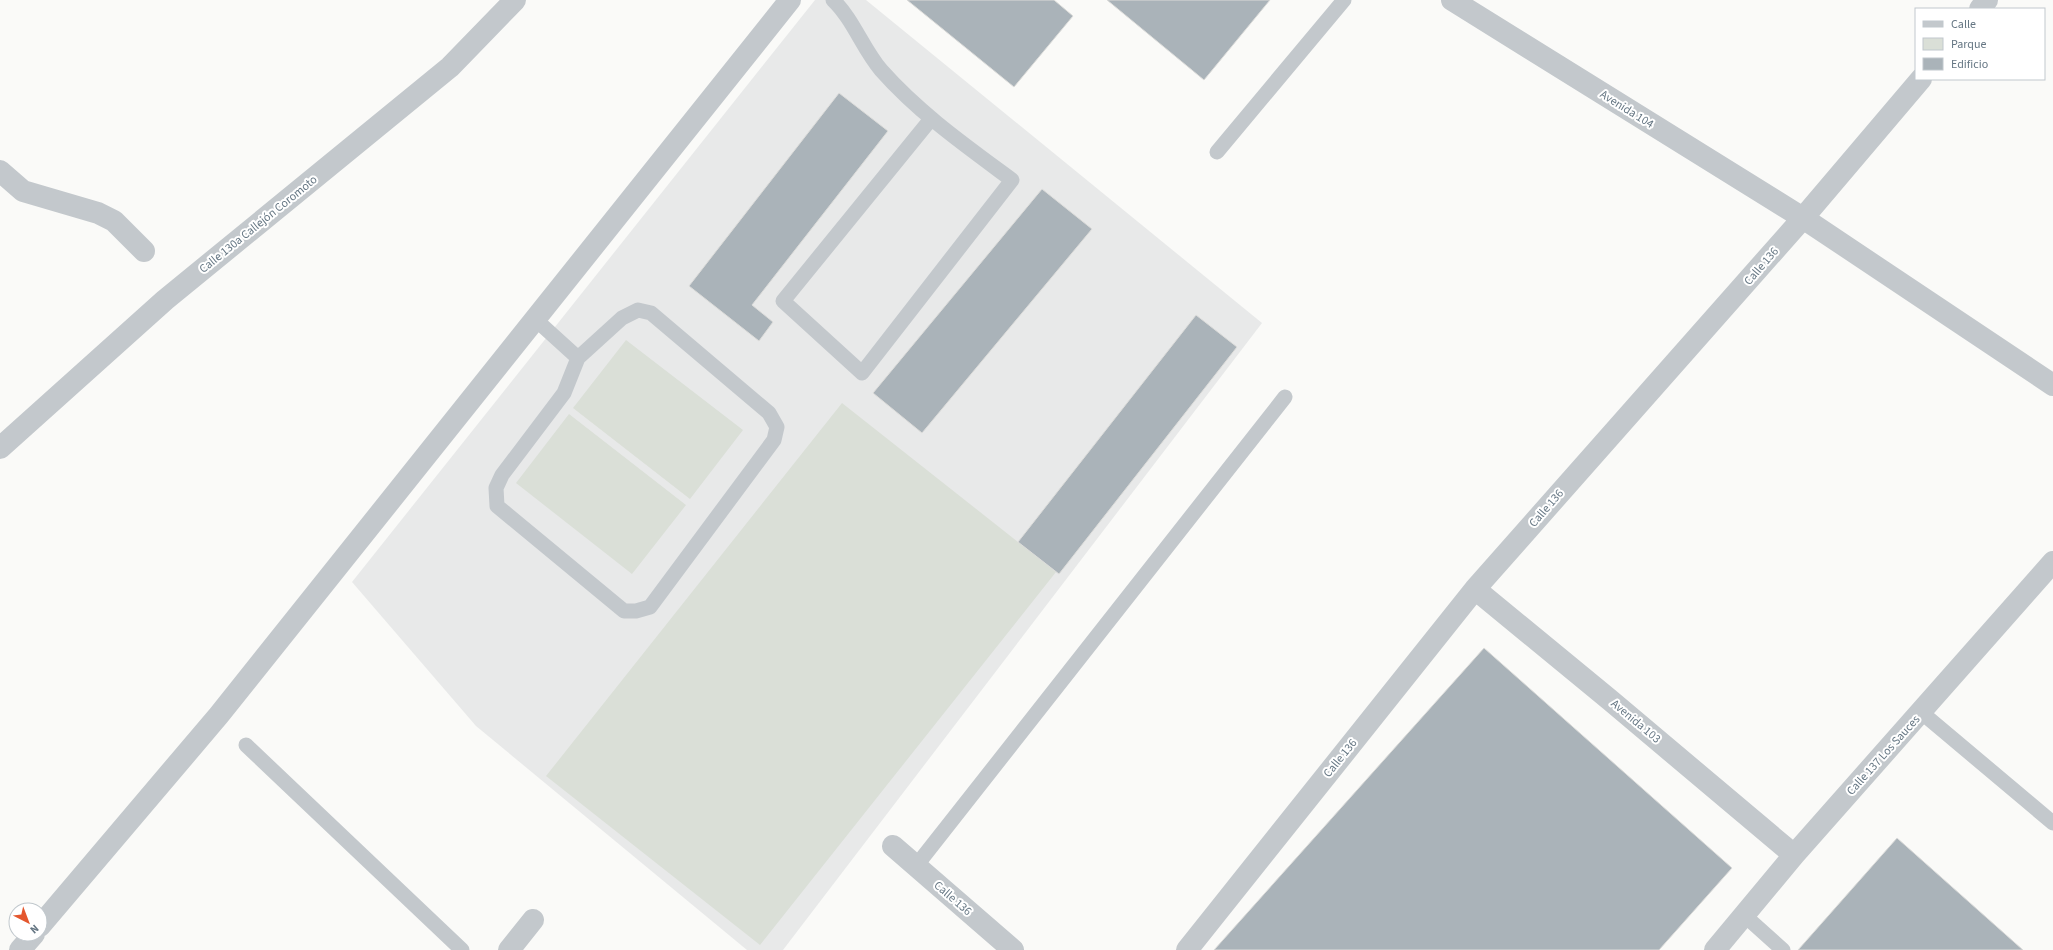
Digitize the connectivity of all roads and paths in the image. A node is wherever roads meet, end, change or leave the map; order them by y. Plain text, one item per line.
1 (515, 0) edge
2 (790, 0) edge
3 (833, 0) edge
4 (1344, 0) edge
5 (1452, 0) edge
6 (1987, 0) edge
7 (1981, 8) edge
8 (1920, 80) edge
9 (931, 120) junction
10 (1217, 152) dead end
11 (0, 171) edge
12 (1803, 218) junction
13 (144, 251) dead end
14 (535, 319) junction
15 (578, 358) junction
16 (2053, 385) edge
17 (1285, 396) dead end
18 (0, 448) edge
19 (2053, 562) edge
20 (1476, 589) junction
21 (1921, 712) junction
22 (246, 745) dead end
23 (2053, 823) edge
24 (893, 846) dead end
25 (1794, 856) junction
26 (916, 866) junction
27 (1744, 915) junction
28 (48, 917) edge
29 (533, 920) dead end
30 (27, 942) edge
31 (20, 950) edge
32 (462, 950) edge
33 (509, 950) edge
34 (1013, 950) edge
35 (1187, 950) edge
36 (1715, 950) edge
37 (1783, 950) edge

1 - 18 street, Calle 130a Callejón Coromoto
2 - 14 street
3 - 9 lane
4 - 10 lane
5 - 12 street, Avenida 104
6 - 7 street
8 - 12 street, Calle 136
9 - 9 lane
11 - 13 street
12 - 16 street, Avenida 104
12 - 20 street, Calle 136
14 - 15 lane
14 - 28 street
15 - 15 lane
17 - 26 lane
19 - 21 street, Calle 137 Los Sauces
20 - 25 street, Avenida 103
20 - 35 street, Calle 136
21 - 23 lane
21 - 25 street, Calle 137 Los Sauces
22 - 32 lane
24 - 26 street, Calle 136
25 - 27 street, Calle 137 Los Sauces
26 - 34 street, Calle 136
27 - 36 street, Calle 137 Los Sauces
27 - 37 lane
29 - 33 street
30 - 31 street

